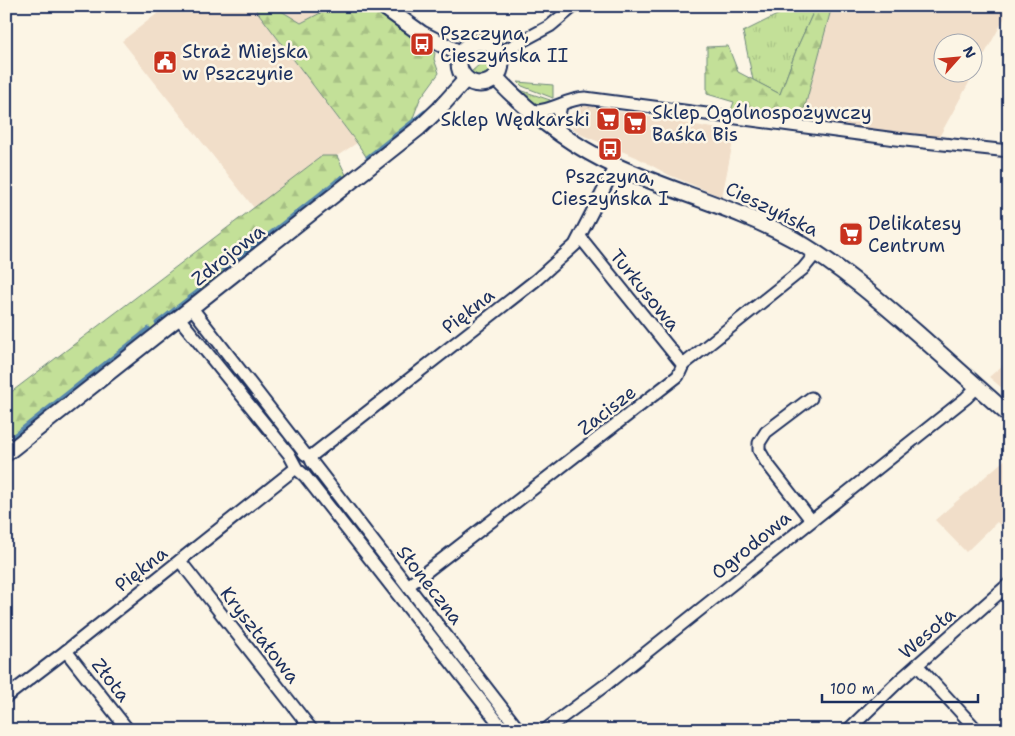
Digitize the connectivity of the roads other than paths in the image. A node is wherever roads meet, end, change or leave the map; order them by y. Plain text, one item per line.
1 (383, 6) edge
2 (574, 6) edge
3 (461, 54) junction
4 (498, 54) junction
5 (495, 77) junction
6 (466, 79) junction
7 (561, 105) junction
8 (531, 111) junction
9 (559, 134) junction
10 (1009, 151) edge
11 (616, 166) junction
12 (580, 237) junction
13 (816, 253) junction
14 (192, 308) junction
15 (179, 318) junction
16 (683, 365) junction
17 (977, 387) junction
18 (811, 398) dead end
19 (1009, 415) edge
20 (6, 454) edge
21 (309, 458) junction
22 (297, 467) junction
23 (811, 520) junction
24 (180, 561) junction
25 (1009, 584) edge
26 (408, 586) junction
27 (66, 651) junction
28 (917, 665) junction
29 (6, 697) edge
30 (517, 729) edge
31 (128, 730) edge
32 (312, 730) edge
33 (504, 730) edge
34 (545, 730) edge
35 (848, 730) edge
36 (977, 730) edge

1 - 3 main road
2 - 4 street
3 - 4 main road
3 - 6 main road
4 - 5 main road
5 - 6 main road
5 - 8 main road, Cieszyńska
6 - 14 street, Zdrojowa
7 - 8 street
7 - 9 street
7 - 10 street
8 - 9 main road, Cieszyńska
9 - 11 main road, Cieszyńska
11 - 12 street, Piękna
11 - 13 main road, Cieszyńska
12 - 16 street, Turkusowa
12 - 21 street, Piękna
13 - 16 street, Zacisze
13 - 17 main road, Cieszyńska
14 - 15 street, Zdrojowa
14 - 21 street, Słoneczna
15 - 20 street, Zdrojowa
15 - 22 street, Słoneczna
16 - 26 street, Zacisze
17 - 19 main road, Cieszyńska
17 - 23 street, Ogrodowa
18 - 23 street
21 - 22 street, Piękna
21 - 26 street, Słoneczna
22 - 24 street, Piękna
22 - 33 street, Słoneczna
23 - 34 street, Ogrodowa
24 - 27 street, Piękna
24 - 32 street, Kryształowa
25 - 28 street, Wesoła
26 - 30 street, Słoneczna
27 - 29 street, Piękna
27 - 31 street, Złota
28 - 35 street, Wesoła
28 - 36 street

